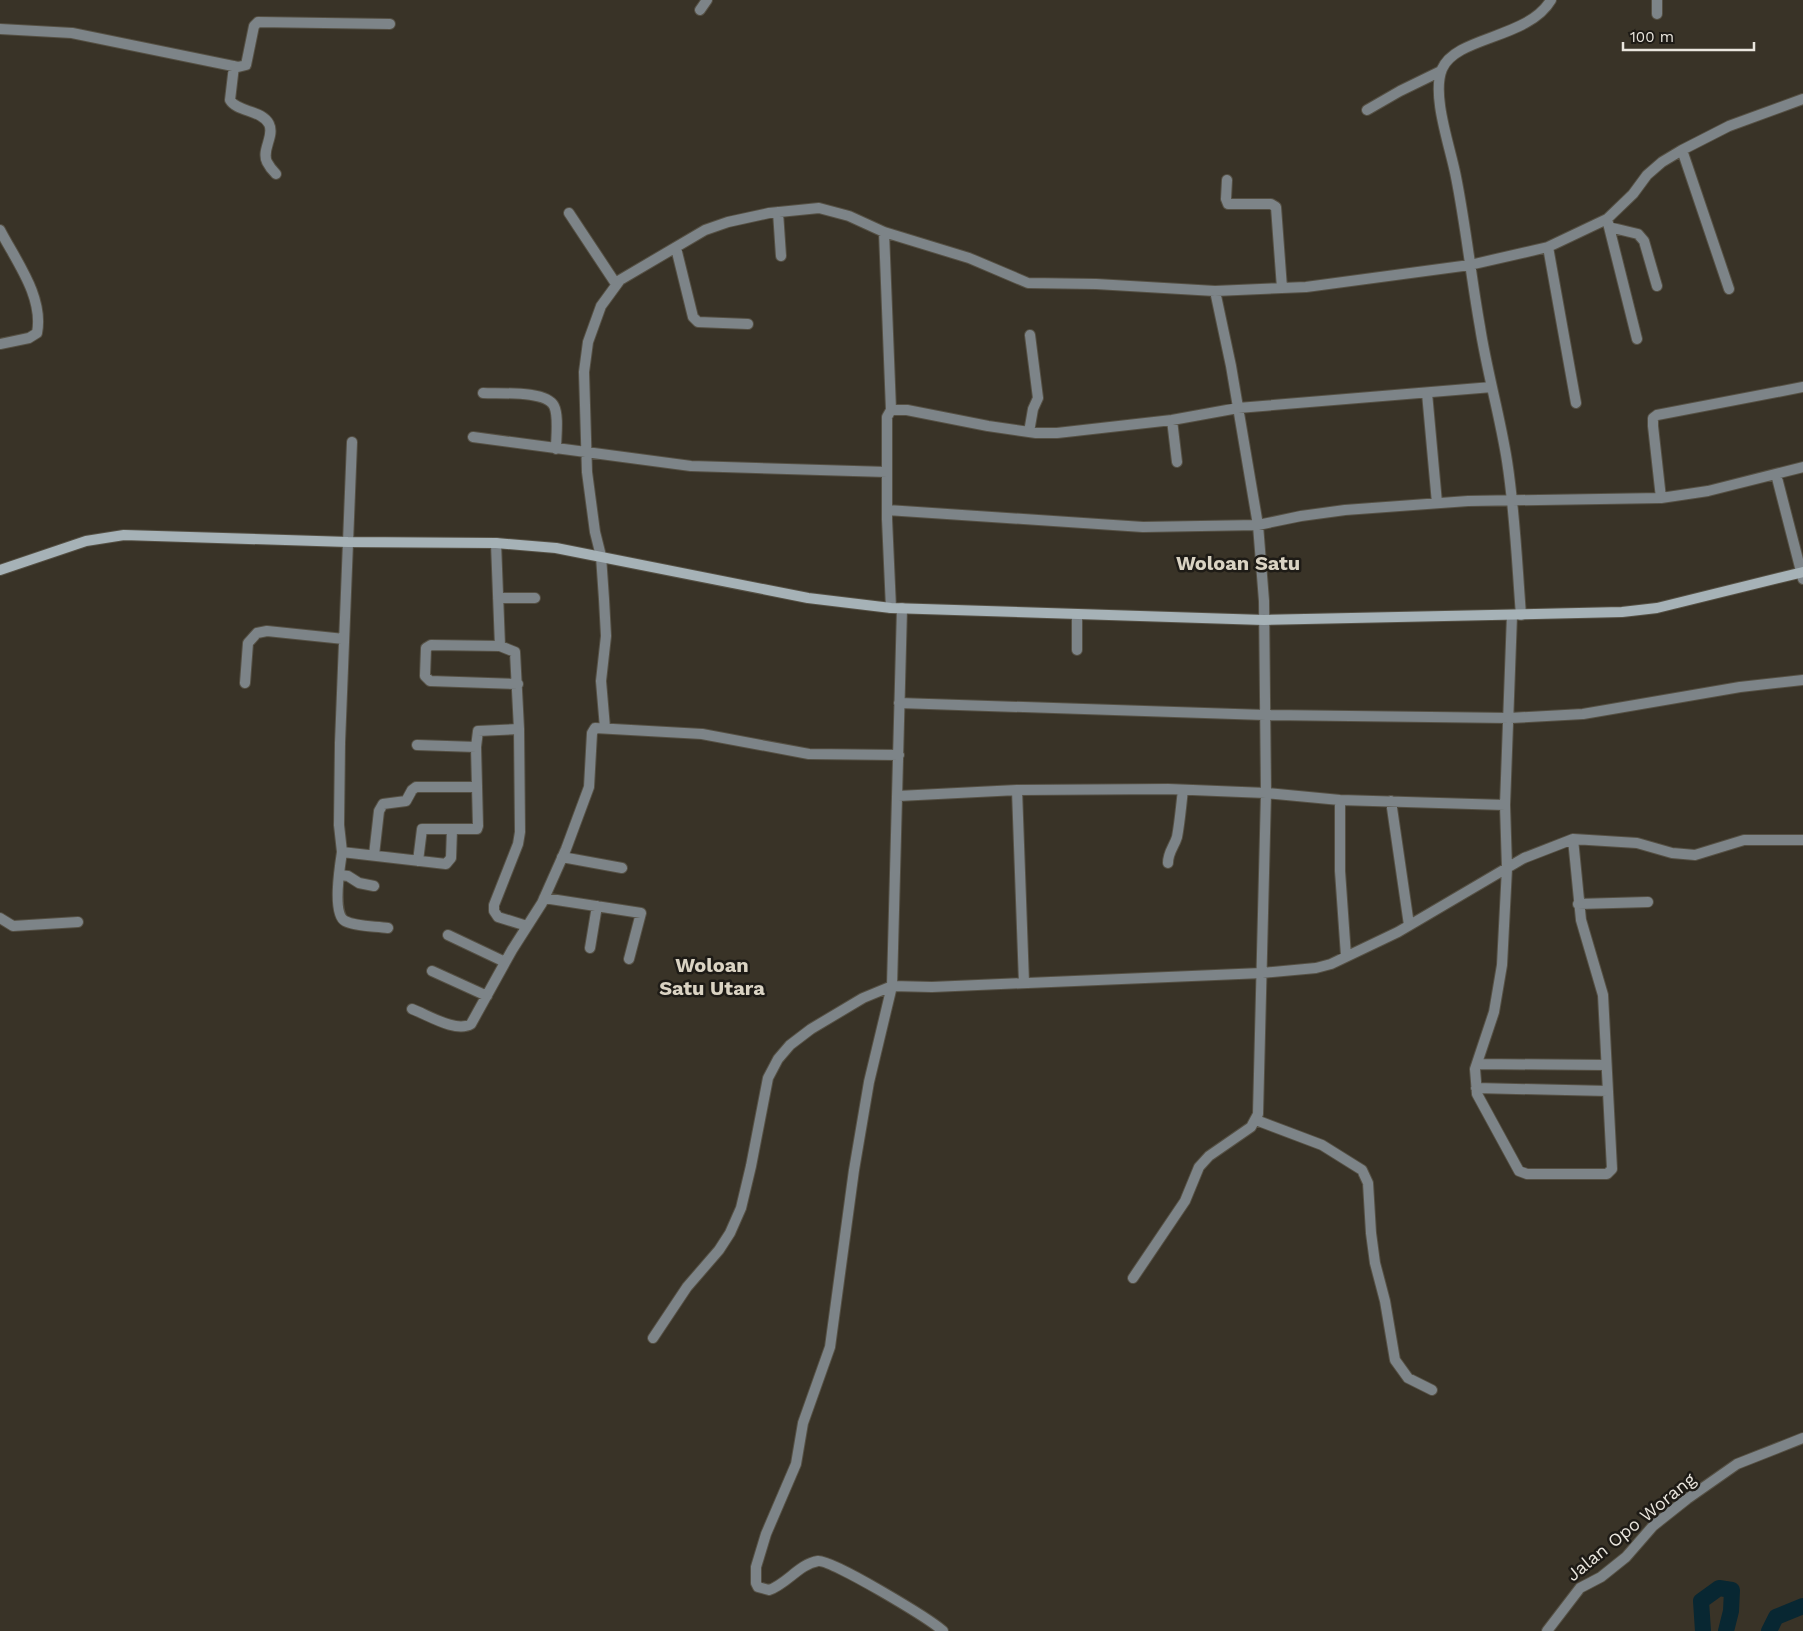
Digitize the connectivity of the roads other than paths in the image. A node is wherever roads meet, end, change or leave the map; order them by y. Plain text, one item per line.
1 (707, 0) edge
2 (1551, 0) edge
3 (1657, 0) edge
4 (700, 10) dead end
5 (1657, 14) dead end
6 (390, 24) dead end
7 (0, 29) edge
8 (234, 66) junction
9 (1441, 71) junction
10 (1803, 99) edge
11 (1367, 110) dead end
12 (1682, 150) junction
13 (276, 174) dead end
14 (1227, 180) dead end
15 (569, 212) dead end
16 (778, 212) junction
17 (1608, 223) junction
18 (0, 230) edge
19 (884, 232) junction
20 (1548, 247) junction
21 (676, 248) junction
22 (781, 256) dead end
23 (1470, 265) junction
24 (616, 284) junction
25 (1657, 286) dead end
26 (1282, 288) junction
27 (1729, 289) dead end
28 (1215, 291) junction
29 (748, 324) dead end
30 (1030, 335) dead end
31 (1637, 339) dead end
32 (0, 344) edge
33 (1492, 387) junction
34 (1803, 387) edge
35 (483, 393) dead end
36 (1427, 393) junction
37 (1576, 403) dead end
38 (1238, 408) junction
39 (891, 410) junction
40 (1172, 420) junction
41 (1029, 432) junction
42 (473, 437) dead end
43 (352, 442) dead end
44 (556, 449) junction
45 (586, 453) junction
46 (1177, 462) dead end
47 (1803, 467) edge
48 (887, 472) junction
49 (1776, 474) junction
50 (1661, 498) junction
51 (1512, 500) junction
52 (1437, 503) junction
53 (887, 510) junction
54 (1258, 525) junction
55 (348, 542) junction
56 (496, 543) junction
57 (601, 556) junction
58 (0, 570) edge
59 (1802, 575) edge
60 (498, 598) junction
61 (535, 598) dead end
62 (891, 608) junction
63 (902, 608) junction
64 (1077, 614) junction
65 (1516, 615) junction
66 (1264, 620) junction
67 (344, 638) junction
68 (500, 646) junction
69 (1077, 650) dead end
70 (1803, 680) edge
71 (246, 683) dead end
72 (518, 684) junction
73 (900, 703) junction
74 (1265, 715) junction
75 (1510, 718) junction
76 (605, 728) junction
77 (519, 729) junction
78 (416, 745) dead end
79 (476, 747) junction
80 (899, 755) junction
81 (476, 787) junction
82 (1016, 790) junction
83 (1183, 790) junction
84 (1266, 793) junction
85 (898, 796) junction
86 (1340, 800) junction
87 (1391, 801) junction
88 (1505, 806) junction
89 (452, 828) junction
90 (1573, 839) junction
91 (1803, 840) edge
92 (342, 852) junction
93 (374, 855) junction
94 (562, 857) junction
95 (418, 861) junction
96 (1168, 863) dead end
97 (622, 868) dead end
98 (1507, 868) junction
99 (340, 875) junction
100 (374, 886) dead end
101 (544, 898) junction
102 (1648, 902) dead end
103 (1578, 904) junction
104 (597, 906) junction
105 (0, 918) edge
106 (78, 922) dead end
107 (1410, 925) junction
108 (527, 926) junction
109 (388, 928) dead end
110 (448, 934) dead end
111 (590, 948) dead end
112 (1346, 956) junction
113 (629, 959) dead end
114 (505, 962) junction
115 (432, 971) dead end
116 (1262, 973) junction
117 (1024, 983) junction
118 (892, 986) junction
119 (487, 996) junction
120 (412, 1009) dead end
121 (1477, 1064) junction
122 (1606, 1065) junction
123 (1476, 1088) junction
124 (1608, 1091) junction
125 (1256, 1120) junction
126 (1133, 1278) dead end
127 (653, 1338) dead end
128 (1432, 1390) dead end
129 (1803, 1438) edge
130 (943, 1631) edge
131 (1547, 1631) edge

1 - 4 street
2 - 9 street
3 - 5 street
6 - 8 street
7 - 8 street
8 - 13 street
9 - 11 street
9 - 23 street
10 - 12 street
12 - 17 street
12 - 27 street
14 - 26 street
15 - 24 street
16 - 19 street
16 - 21 street
16 - 22 street
17 - 20 street
17 - 25 street
17 - 31 street
18 - 32 street
19 - 28 street
19 - 39 street
20 - 23 street
20 - 37 street
21 - 24 street
21 - 29 street
23 - 26 street
23 - 33 street
24 - 45 street
26 - 28 street
28 - 38 street
30 - 41 street
33 - 36 street
33 - 51 street
34 - 50 street
35 - 44 street
36 - 38 street
36 - 52 street
38 - 40 street
38 - 54 street
39 - 41 street
39 - 48 street
40 - 41 street
40 - 46 street
42 - 44 street
43 - 55 street
44 - 45 street
45 - 48 street
45 - 57 street
47 - 49 street
48 - 53 street
49 - 50 street
49 - 59 street
50 - 51 street
51 - 52 street
51 - 65 street
52 - 54 street
53 - 54 street
53 - 62 street
54 - 66 street
55 - 56 main road
55 - 58 main road
55 - 67 street
56 - 57 main road
56 - 60 street
57 - 62 main road
57 - 76 street
59 - 65 main road
60 - 61 street
60 - 68 street
62 - 63 main road
63 - 64 main road
63 - 73 street
64 - 66 main road
64 - 69 street
65 - 66 main road
65 - 75 street
66 - 74 street
67 - 71 street
67 - 92 street
68 - 72 street
68 - 72 street
70 - 75 street
72 - 77 street
73 - 74 street
73 - 80 street
74 - 75 street
74 - 84 street
75 - 88 street
76 - 80 street
76 - 94 street
77 - 79 street
77 - 108 street
78 - 79 street
79 - 81 street
80 - 85 street
81 - 89 street
81 - 93 street
82 - 83 street
82 - 85 street
82 - 117 street
83 - 84 street
83 - 96 street
84 - 86 street
84 - 116 street
85 - 118 street
86 - 87 street
86 - 112 street
87 - 88 street
87 - 107 street
88 - 98 street
89 - 95 street
89 - 95 street
90 - 91 street
90 - 98 street
90 - 103 street
92 - 93 street
92 - 99 street
93 - 95 street
94 - 97 street
94 - 101 street
98 - 107 street
98 - 121 street
99 - 100 street
99 - 109 street
101 - 104 street
101 - 108 street
102 - 103 street
103 - 122 street
104 - 111 street
104 - 113 street
105 - 106 street
107 - 112 street
108 - 114 street
110 - 114 street
112 - 116 street
114 - 119 street
115 - 119 street
116 - 117 street
116 - 125 street
117 - 118 street
118 - 127 street
118 - 130 street
119 - 120 street
121 - 122 street
121 - 123 street
122 - 124 street
123 - 124 street
123 - 124 street
125 - 126 street
125 - 128 street
129 - 131 street, Jalan Opo Worang

